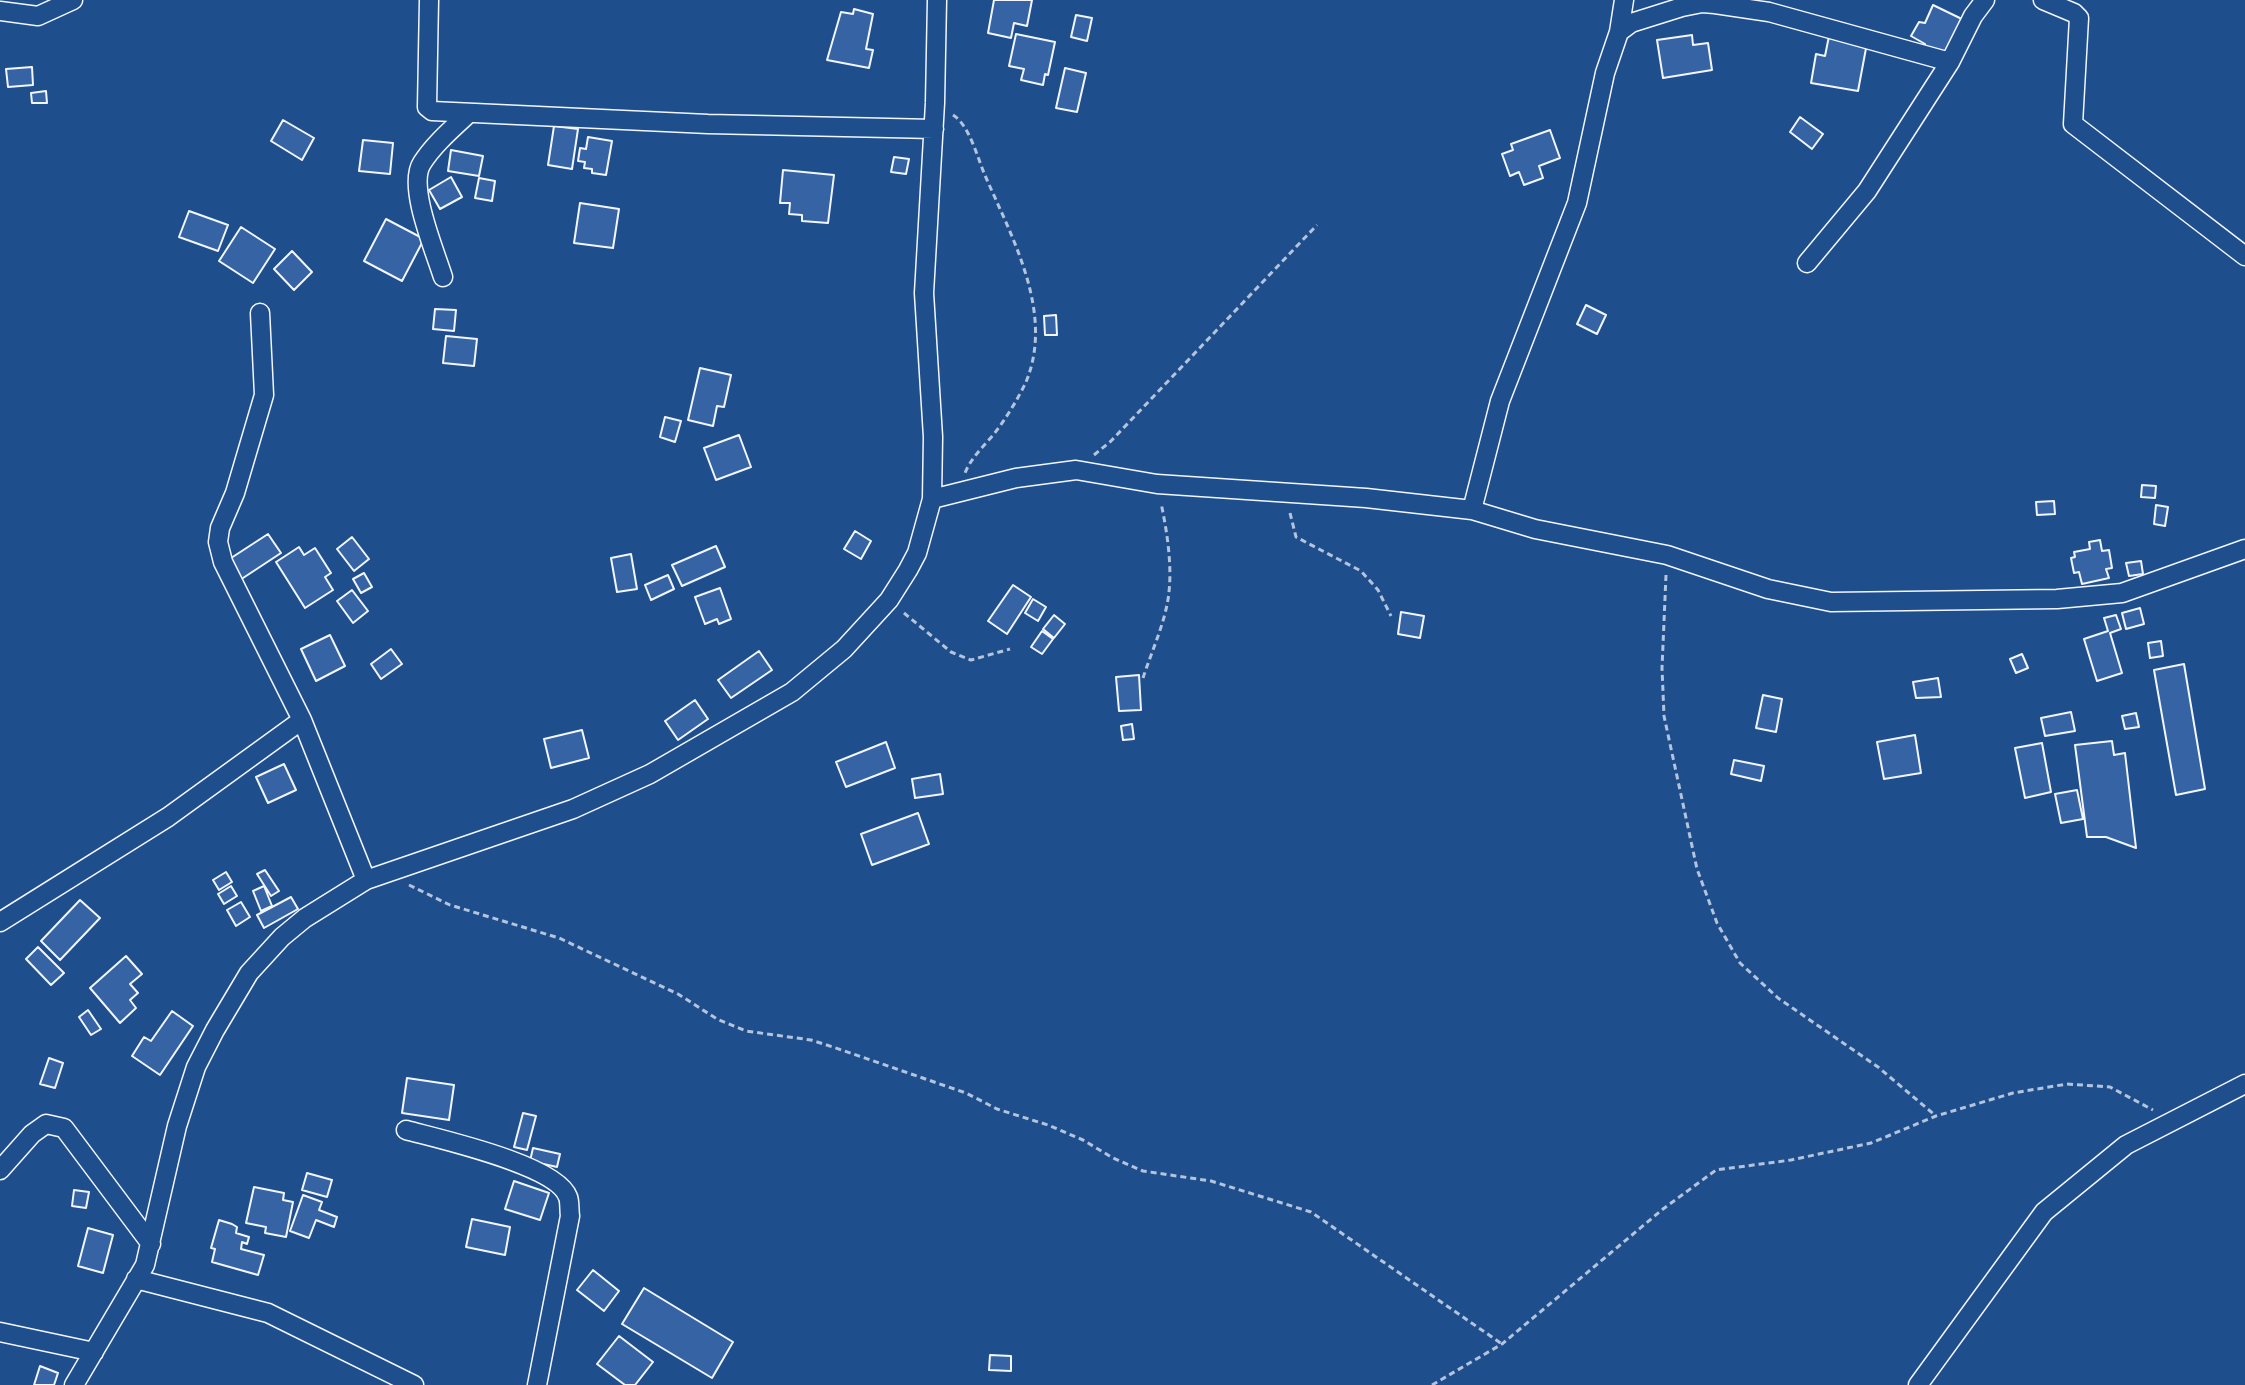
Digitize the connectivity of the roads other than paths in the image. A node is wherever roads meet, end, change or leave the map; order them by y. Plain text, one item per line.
1 (73, 0) edge
2 (429, 0) edge
3 (937, 0) edge
4 (1624, 0) edge
5 (1985, 0) edge
6 (2043, 0) edge
7 (0, 11) edge
8 (1619, 32) junction
9 (1950, 62) junction
10 (469, 113) junction
11 (934, 129) junction
12 (2245, 256) edge
13 (1807, 263) dead end
14 (443, 277) dead end
15 (260, 313) dead end
16 (932, 499) junction
17 (1472, 510) junction
18 (2245, 549) edge
19 (302, 720) junction
20 (366, 880) junction
21 (0, 922) edge
22 (2245, 1084) edge
23 (406, 1130) dead end
24 (0, 1170) edge
25 (151, 1244) junction
26 (136, 1279) junction
27 (0, 1332) edge
28 (94, 1352) junction
29 (74, 1385) edge
30 (414, 1385) edge
31 (537, 1385) edge
32 (1918, 1385) edge

1 - 7 street
2 - 10 street
3 - 11 street
4 - 8 street
5 - 9 street
6 - 12 street
8 - 9 street
8 - 17 street
9 - 13 street
10 - 11 street
10 - 14 street
11 - 16 street
15 - 19 street
16 - 17 street
16 - 20 street
17 - 18 street
19 - 20 street
19 - 21 street
20 - 25 street
22 - 32 street
23 - 31 street
24 - 25 street
25 - 26 street
26 - 28 street
26 - 30 street
27 - 28 street
28 - 29 street

